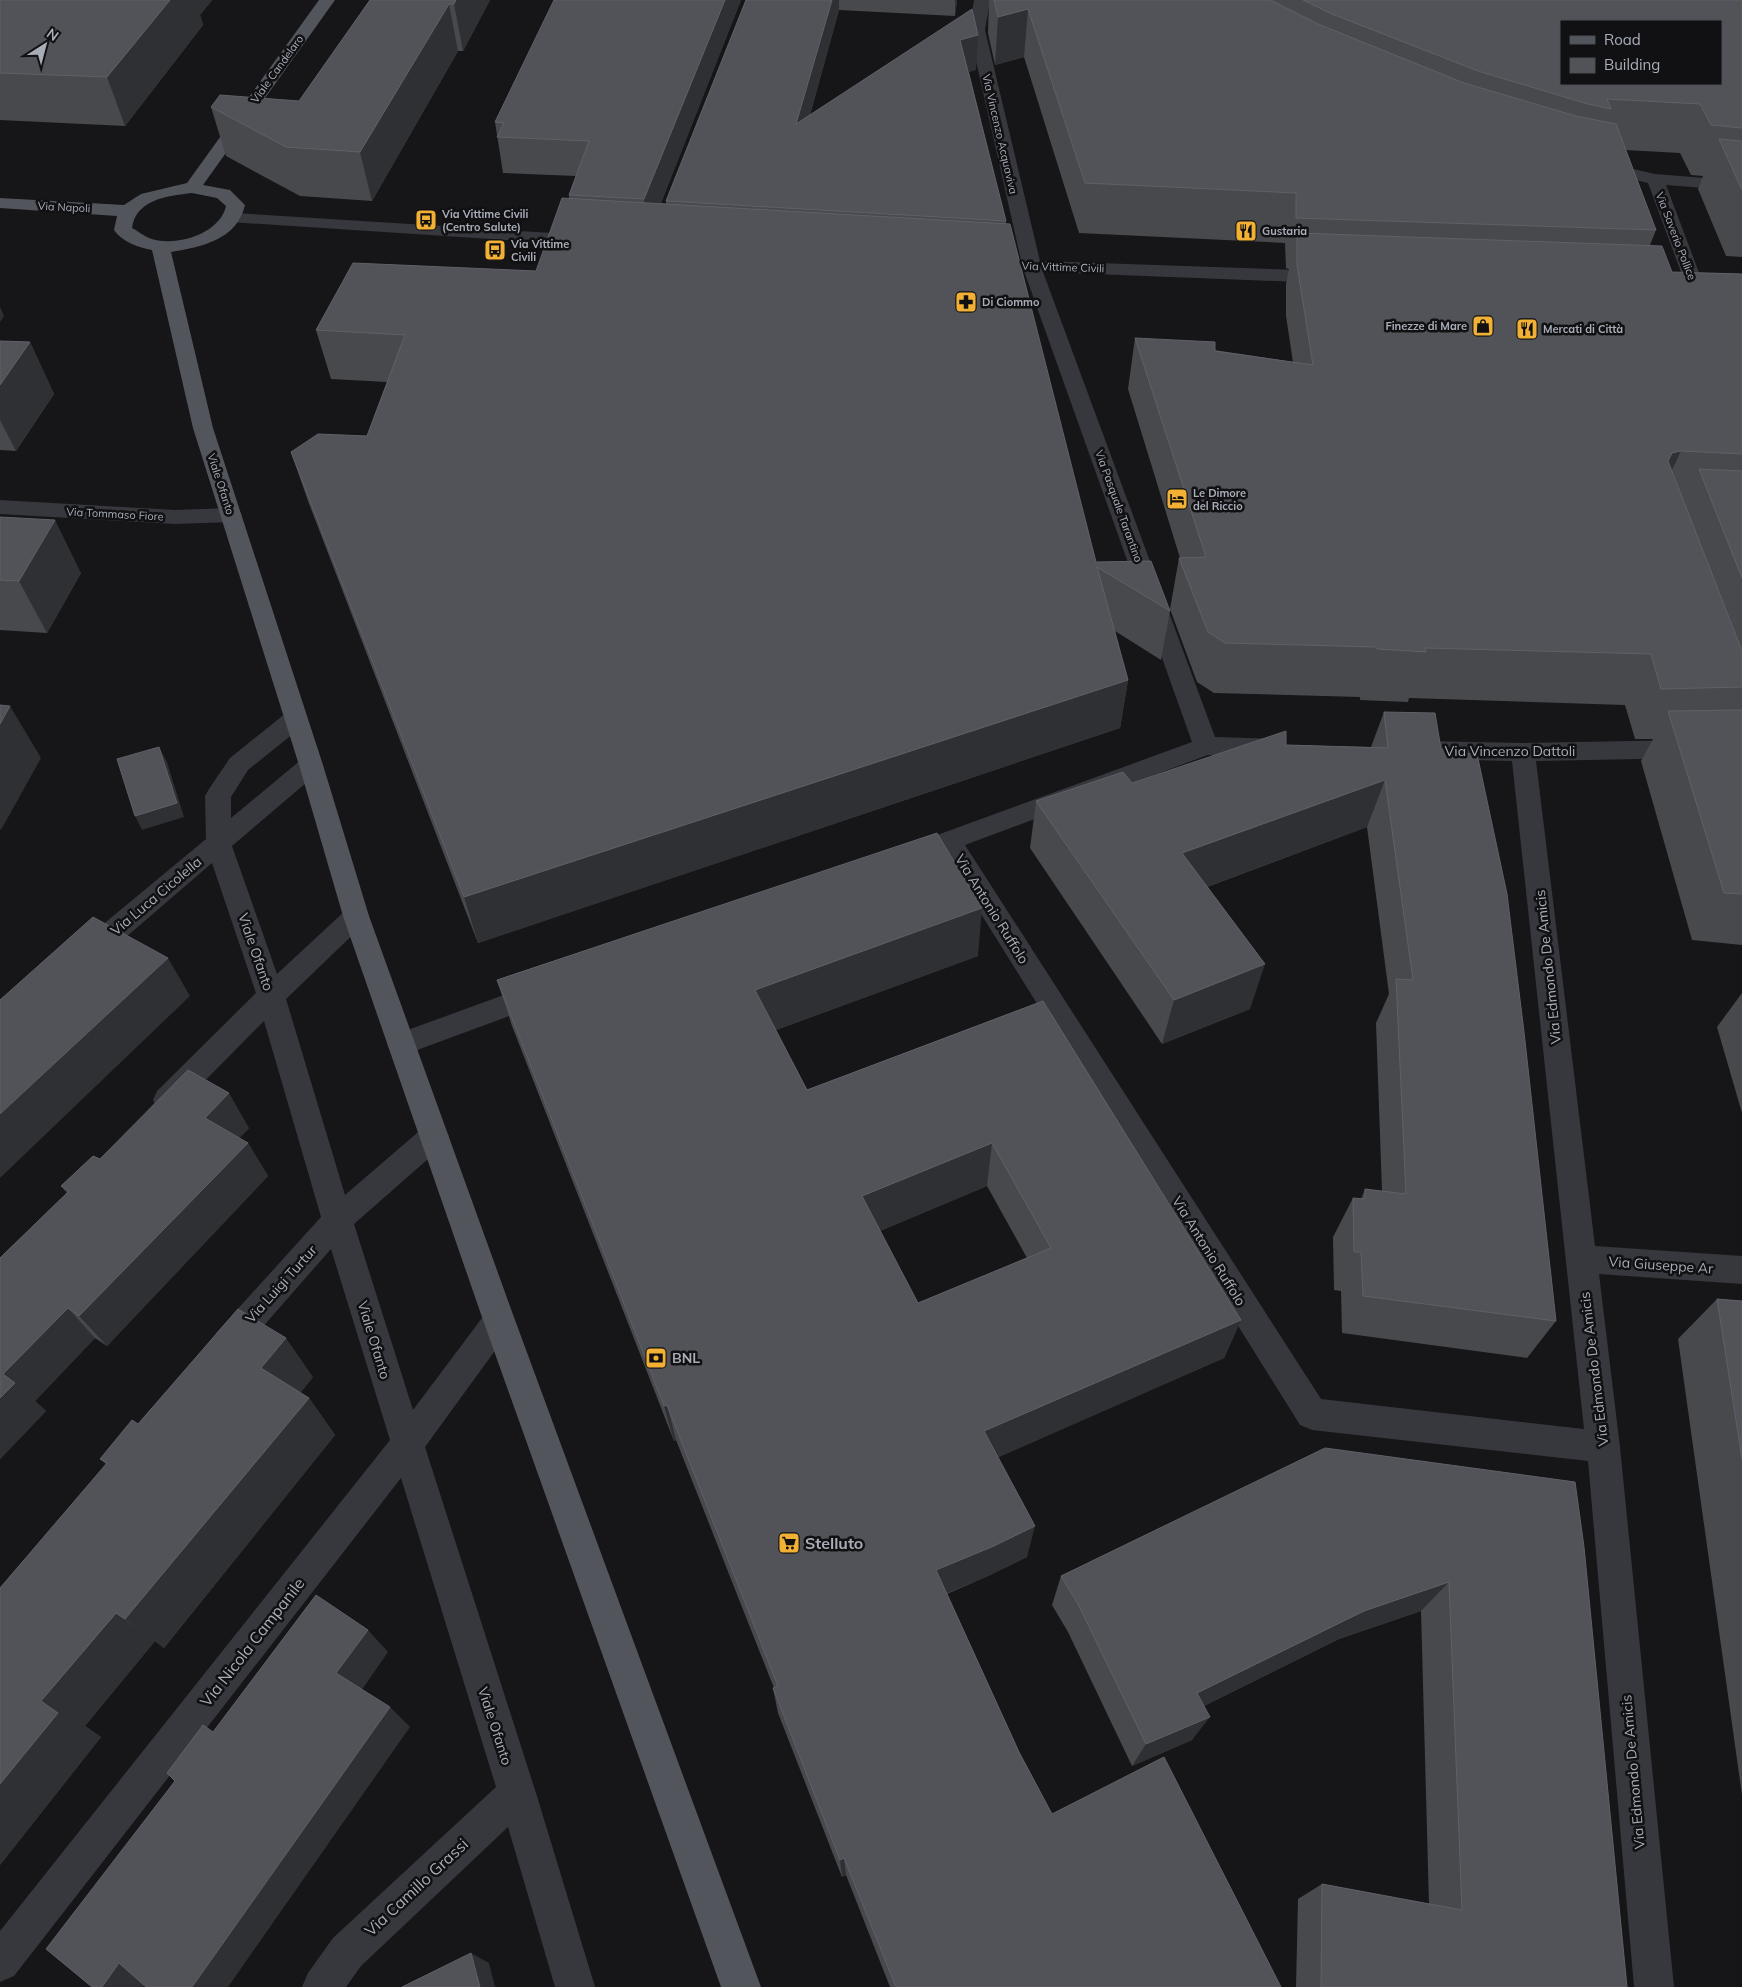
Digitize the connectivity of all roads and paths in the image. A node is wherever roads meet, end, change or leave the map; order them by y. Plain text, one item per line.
1 (327, 0) edge
2 (982, 0) edge
3 (1584, 163) edge
4 (1655, 179) junction
5 (1742, 186) edge
6 (192, 188) junction
7 (0, 203) edge
8 (128, 211) junction
9 (235, 218) junction
10 (598, 241) edge
11 (160, 246) junction
12 (962, 262) edge
13 (1032, 267) junction
14 (1348, 278) edge
15 (1697, 291) edge
16 (0, 507) edge
17 (230, 515) junction
18 (295, 719) junction
19 (1206, 746) junction
20 (1296, 748) edge
21 (1742, 748) edge
22 (1404, 750) edge
23 (1523, 752) junction
24 (312, 765) junction
25 (949, 841) junction
26 (219, 844) junction
27 (884, 865) edge
28 (356, 916) junction
29 (68, 970) edge
30 (559, 985) edge
31 (271, 996) junction
32 (401, 1044) junction
33 (146, 1120) edge
34 (434, 1136) junction
35 (337, 1220) junction
36 (1581, 1259) junction
37 (1742, 1270) edge
38 (499, 1320) junction
39 (211, 1362) edge
40 (406, 1446) junction
41 (1603, 1447) junction
42 (517, 1793) junction
43 (0, 1962) edge
44 (322, 1987) edge
45 (575, 1987) edge
46 (741, 1987) edge
47 (1654, 1987) edge

1 - 6 main road, Viale Candelaro
2 - 13 street, Via Vincenzo Acquaviva
3 - 4 street, Via Saverio Pollice
4 - 5 street
4 - 15 street, Via Saverio Pollice
6 - 8 main road
6 - 9 main road
7 - 8 main road, Via Napoli
8 - 11 main road
9 - 10 street
9 - 11 main road
11 - 17 main road, Viale Ofanto
12 - 13 street, Via Vittime Civili
13 - 14 street, Via Vittime Civili
13 - 19 street, Via Pasquale Tarantino
16 - 17 street, Via Tommaso Fiore
17 - 18 main road, Viale Ofanto
18 - 24 main road, Viale Ofanto
18 - 26 street, Viale Ofanto
19 - 20 street
19 - 25 street
21 - 23 street, Via Vincenzo Dattoli
22 - 23 street, Via Vincenzo Dattoli
23 - 36 street, Via Edmondo De Amicis
24 - 26 street, Via Luca Cicolella
24 - 28 main road, Viale Ofanto
25 - 27 street
25 - 41 street, Via Antonio Ruffolo
26 - 29 street, Via Luca Cicolella
26 - 31 street, Viale Ofanto
28 - 31 street
28 - 32 main road, Viale Ofanto
30 - 32 street
31 - 33 street
31 - 35 street, Viale Ofanto
32 - 34 main road, Viale Ofanto
34 - 35 street, Via Luigi Turtur
34 - 38 main road, Viale Ofanto
35 - 39 street, Via Luigi Turtur
35 - 40 street, Viale Ofanto
36 - 37 street, Via Giuseppe Ar
36 - 41 street, Via Edmondo De Amicis
38 - 40 street, Via Nicola Campanile
38 - 46 main road, Viale Ofanto
40 - 42 street, Viale Ofanto
40 - 43 street, Via Nicola Campanile
41 - 47 street, Via Edmondo De Amicis
42 - 44 street, Via Camillo Grassi
42 - 45 street, Viale Ofanto

